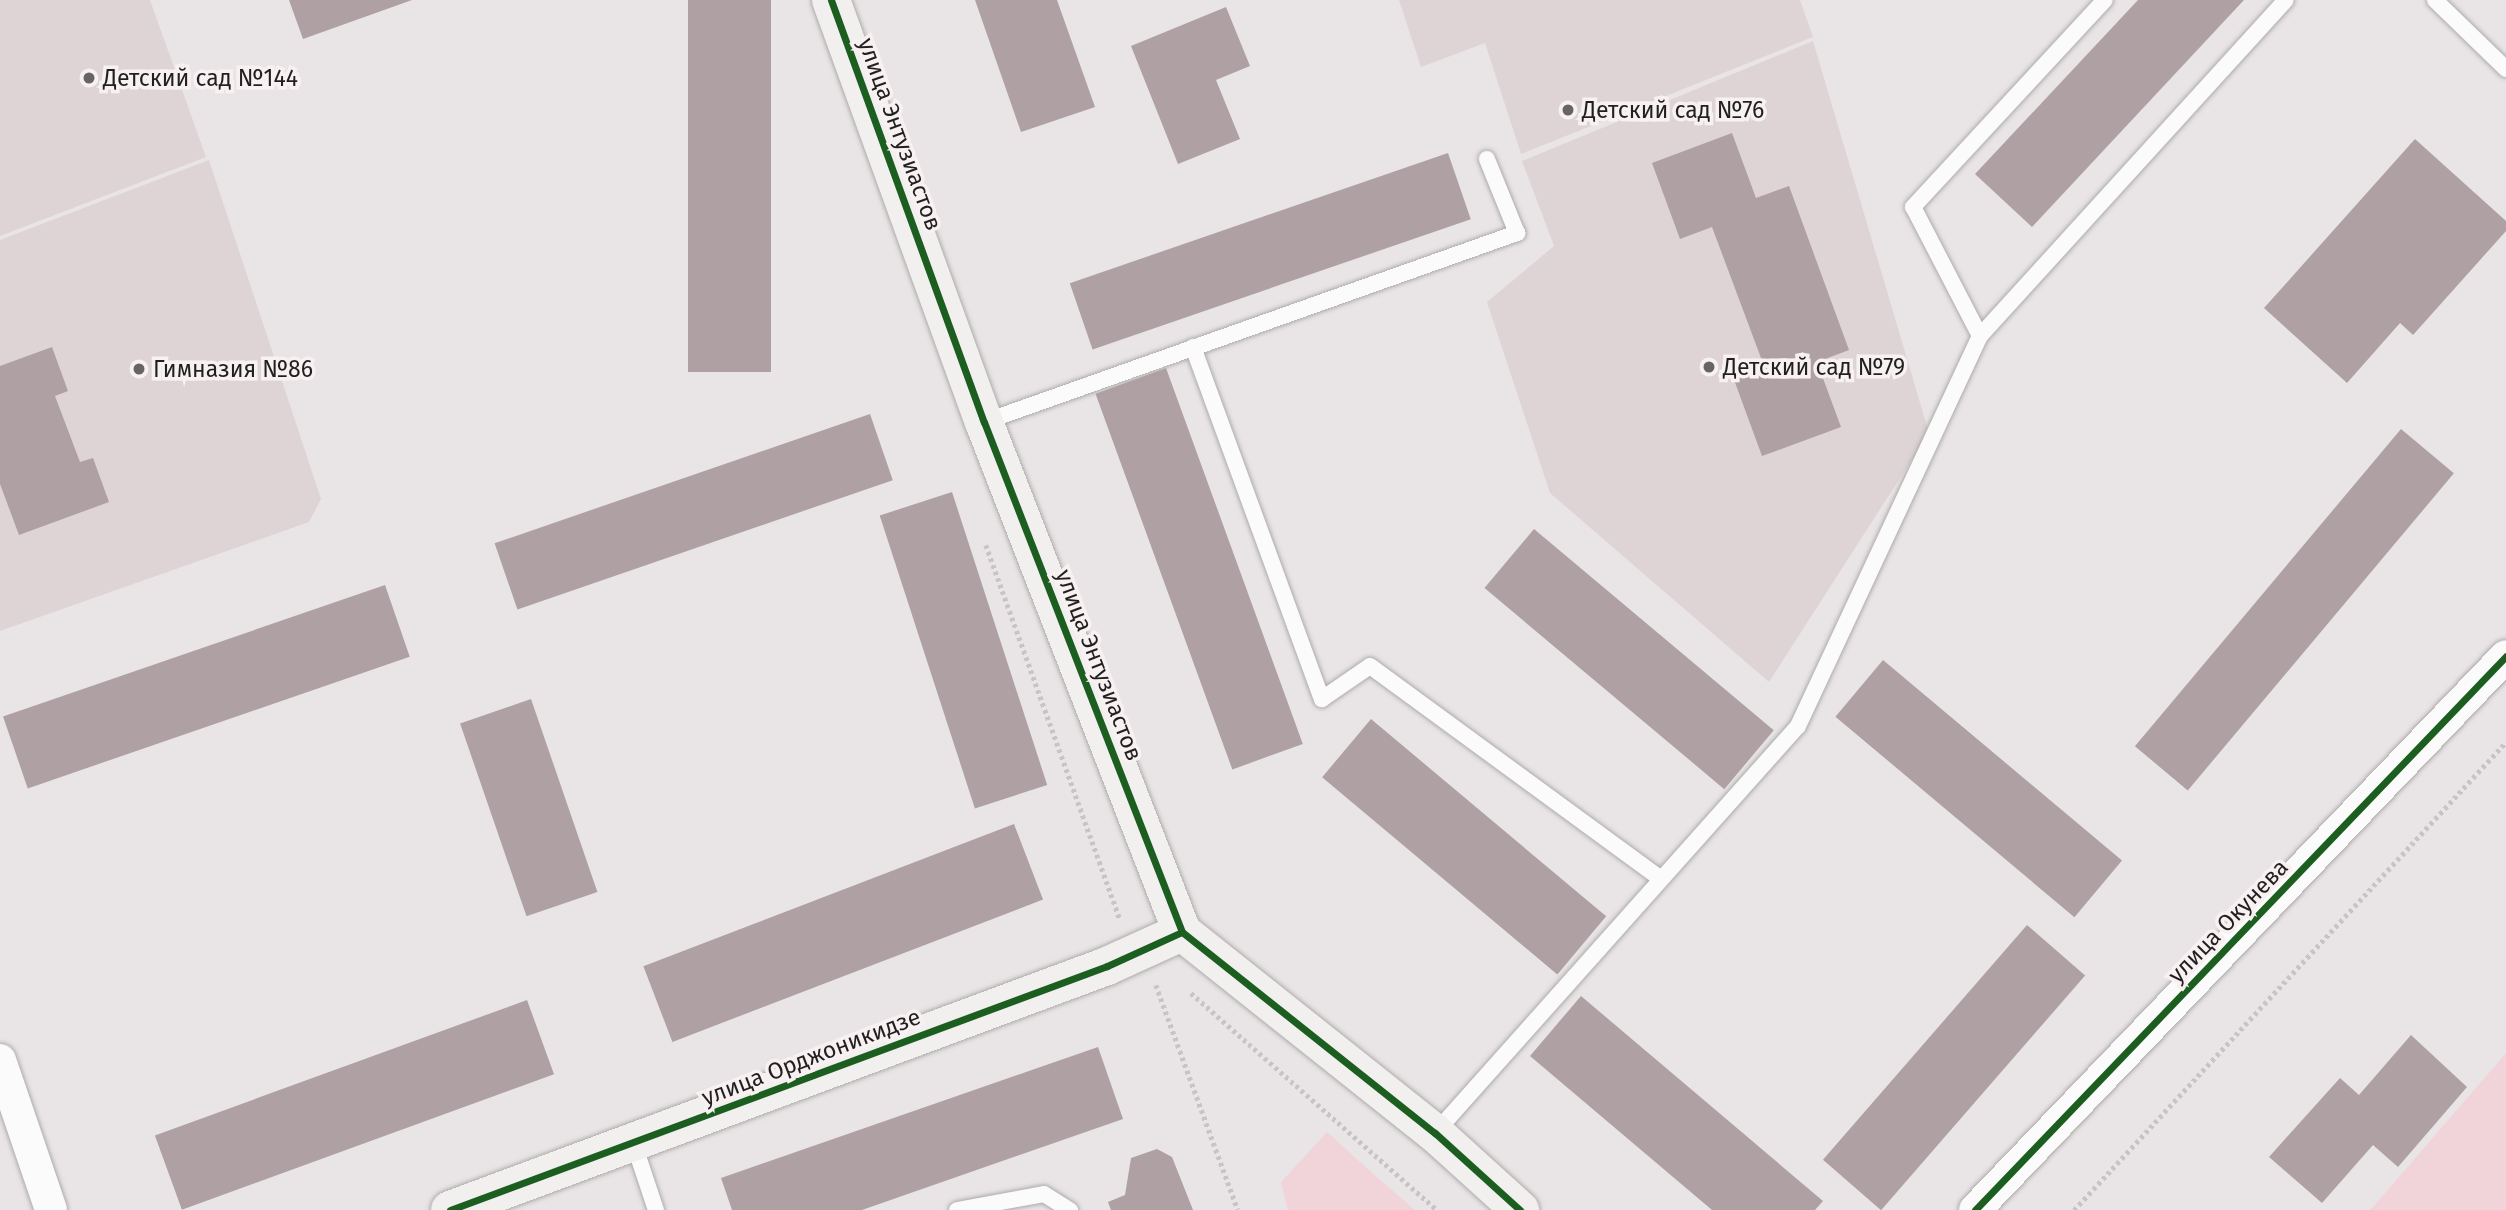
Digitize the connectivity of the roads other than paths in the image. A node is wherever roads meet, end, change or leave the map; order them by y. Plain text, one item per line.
1 (831, 0) edge
2 (2105, 0) edge
3 (2286, 0) edge
4 (2434, 0) edge
5 (2506, 69) edge
6 (1488, 159) dead end
7 (1980, 336) junction
8 (1193, 347) junction
9 (984, 422) junction
10 (2506, 656) edge
11 (1660, 878) junction
12 (1182, 932) junction
13 (0, 1060) edge
14 (1435, 1132) junction
15 (634, 1144) junction
16 (51, 1210) edge
17 (450, 1210) edge
18 (656, 1210) edge
19 (957, 1210) edge
20 (1070, 1210) edge
21 (1520, 1210) edge
22 (1975, 1210) edge

1 - 9 street, улица Энтузиастов
2 - 7 lane
3 - 7 lane
4 - 5 lane
6 - 8 lane
7 - 11 lane
8 - 9 lane
8 - 11 lane
9 - 12 street, улица Энтузиастов
10 - 22 street, улица Окунева
11 - 14 lane
12 - 14 street
12 - 15 street, улица Орджоникидзе
13 - 16 street
14 - 21 street
15 - 17 street, улица Орджоникидзе
15 - 18 lane
19 - 20 lane

